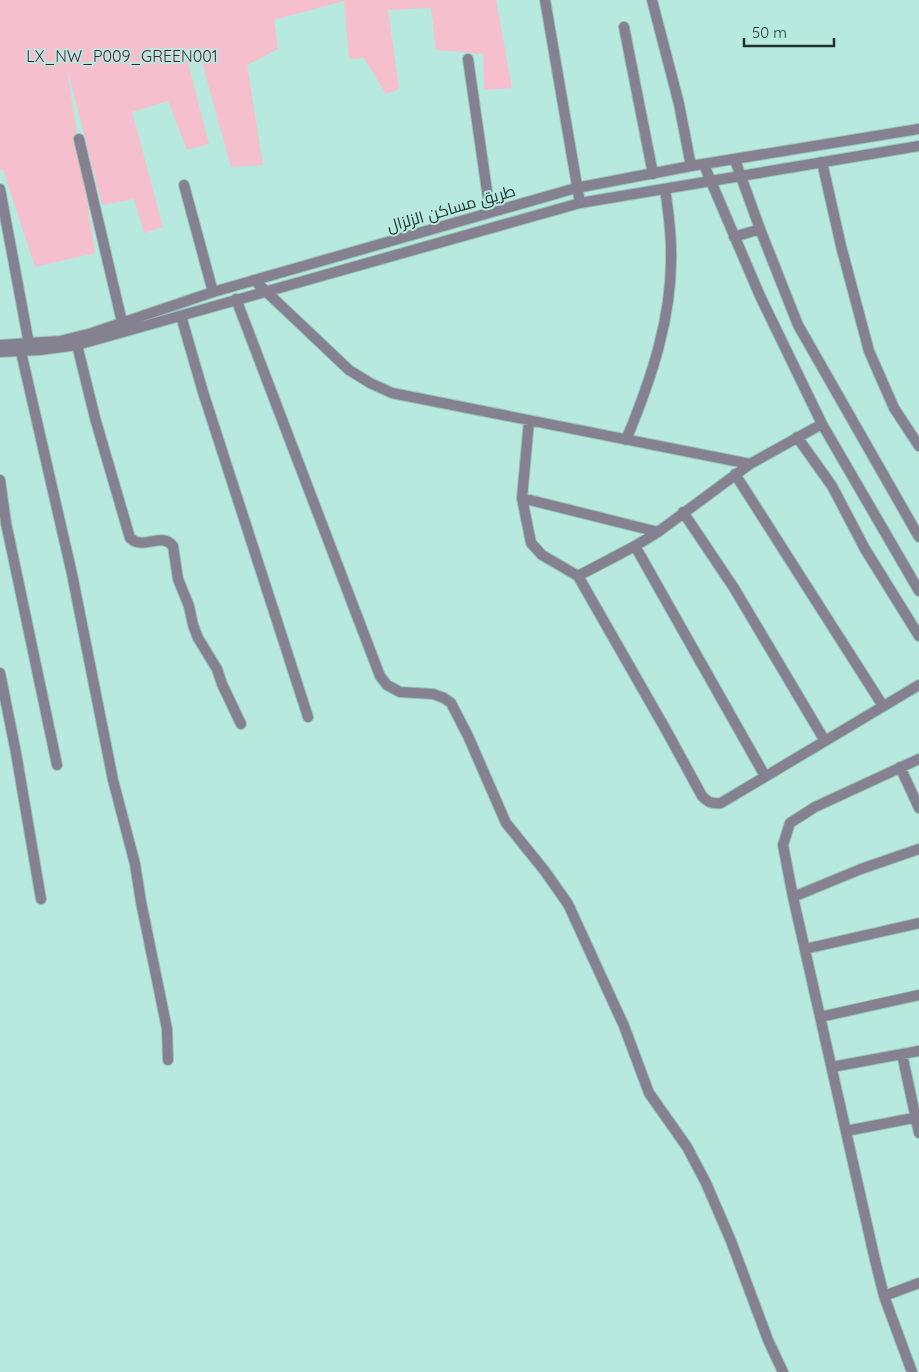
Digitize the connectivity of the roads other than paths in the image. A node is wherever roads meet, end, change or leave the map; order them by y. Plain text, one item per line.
1 (545, 0) edge
2 (652, 0) edge
3 (624, 27) dead end
4 (468, 59) dead end
5 (919, 129) edge
6 (79, 139) dead end
7 (919, 146) edge
8 (735, 160) junction
9 (822, 162) junction
10 (704, 165) junction
11 (691, 166) junction
12 (653, 174) junction
13 (741, 176) junction
14 (711, 181) junction
15 (184, 185) dead end
16 (576, 188) junction
17 (0, 189) edge
18 (665, 189) junction
19 (580, 203) junction
20 (490, 212) junction
21 (760, 229) junction
22 (734, 237) junction
23 (254, 280) junction
24 (264, 291) junction
25 (213, 292) junction
26 (236, 299) junction
27 (181, 316) junction
28 (122, 322) junction
29 (29, 344) junction
30 (0, 345) edge
31 (77, 345) junction
32 (0, 352) edge
33 (21, 352) junction
34 (529, 420) junction
35 (822, 424) junction
36 (797, 437) junction
37 (626, 440) junction
38 (919, 446) edge
39 (750, 464) junction
40 (735, 474) junction
41 (0, 480) edge
42 (522, 498) junction
43 (683, 512) junction
44 (658, 532) junction
45 (919, 537) edge
46 (634, 546) junction
47 (578, 576) junction
48 (919, 591) edge
49 (919, 636) edge
50 (0, 673) edge
51 (919, 685) edge
52 (884, 706) junction
53 (308, 717) dead end
54 (241, 724) dead end
55 (824, 741) junction
56 (919, 759) edge
57 (57, 765) dead end
58 (900, 767) junction
59 (765, 776) junction
60 (919, 808) edge
61 (919, 849) edge
62 (793, 897) junction
63 (41, 900) dead end
64 (919, 923) edge
65 (805, 949) junction
66 (919, 995) edge
67 (820, 1016) junction
68 (919, 1050) edge
69 (902, 1054) junction
70 (168, 1060) dead end
71 (832, 1067) junction
72 (917, 1117) edge
73 (846, 1131) junction
74 (919, 1134) edge
75 (919, 1283) edge
76 (884, 1296) junction
77 (783, 1372) edge
78 (912, 1372) edge

1 - 16 street
2 - 11 street
3 - 12 street
4 - 20 street
5 - 8 street, طريق مساكن الزلزال
6 - 28 street
7 - 9 street, طريق مساكن الزلزال
8 - 10 street, طريق مساكن الزلزال
8 - 13 street
9 - 13 street, طريق مساكن الزلزال
9 - 38 street
10 - 11 street, طريق مساكن الزلزال
10 - 14 street
11 - 12 street, طريق مساكن الزلزال
12 - 16 street, طريق مساكن الزلزال
13 - 14 street, طريق مساكن الزلزال
13 - 21 street
14 - 18 street, طريق مساكن الزلزال
14 - 22 street
15 - 25 street
16 - 19 street
16 - 20 street, طريق مساكن الزلزال
17 - 29 street
18 - 19 street, طريق مساكن الزلزال
18 - 37 street
19 - 24 street, طريق مساكن الزلزال
20 - 23 street, طريق مساكن الزلزال
21 - 22 street
21 - 45 street
22 - 35 street
23 - 24 street
23 - 25 street, طريق مساكن الزلزال
24 - 26 street, طريق مساكن الزلزال
24 - 34 street
25 - 28 street, طريق مساكن الزلزال
26 - 27 street, طريق مساكن الزلزال
26 - 77 street
27 - 31 street, طريق مساكن الزلزال
27 - 53 street
28 - 29 street, طريق مساكن الزلزال
29 - 30 street, طريق مساكن الزلزال
31 - 33 street, طريق مساكن الزلزال
31 - 54 street
32 - 33 street, طريق مساكن الزلزال
33 - 70 street
34 - 37 street
34 - 42 street
35 - 36 street
35 - 48 street
36 - 39 street
36 - 49 street
37 - 39 street
39 - 40 street
40 - 43 street
40 - 52 street
41 - 57 street
42 - 44 street
42 - 47 street
43 - 44 street
43 - 55 street
44 - 46 street
46 - 47 street
46 - 59 street
47 - 59 street
50 - 63 street
51 - 52 street
52 - 55 street
55 - 59 street
56 - 58 street
58 - 60 street
58 - 62 street
61 - 62 street
62 - 65 street
64 - 65 street
65 - 67 street
66 - 67 street
67 - 71 street
68 - 69 street
69 - 71 street
69 - 72 street
71 - 73 street
72 - 73 street
72 - 74 street
73 - 76 street
75 - 76 street
76 - 78 street

